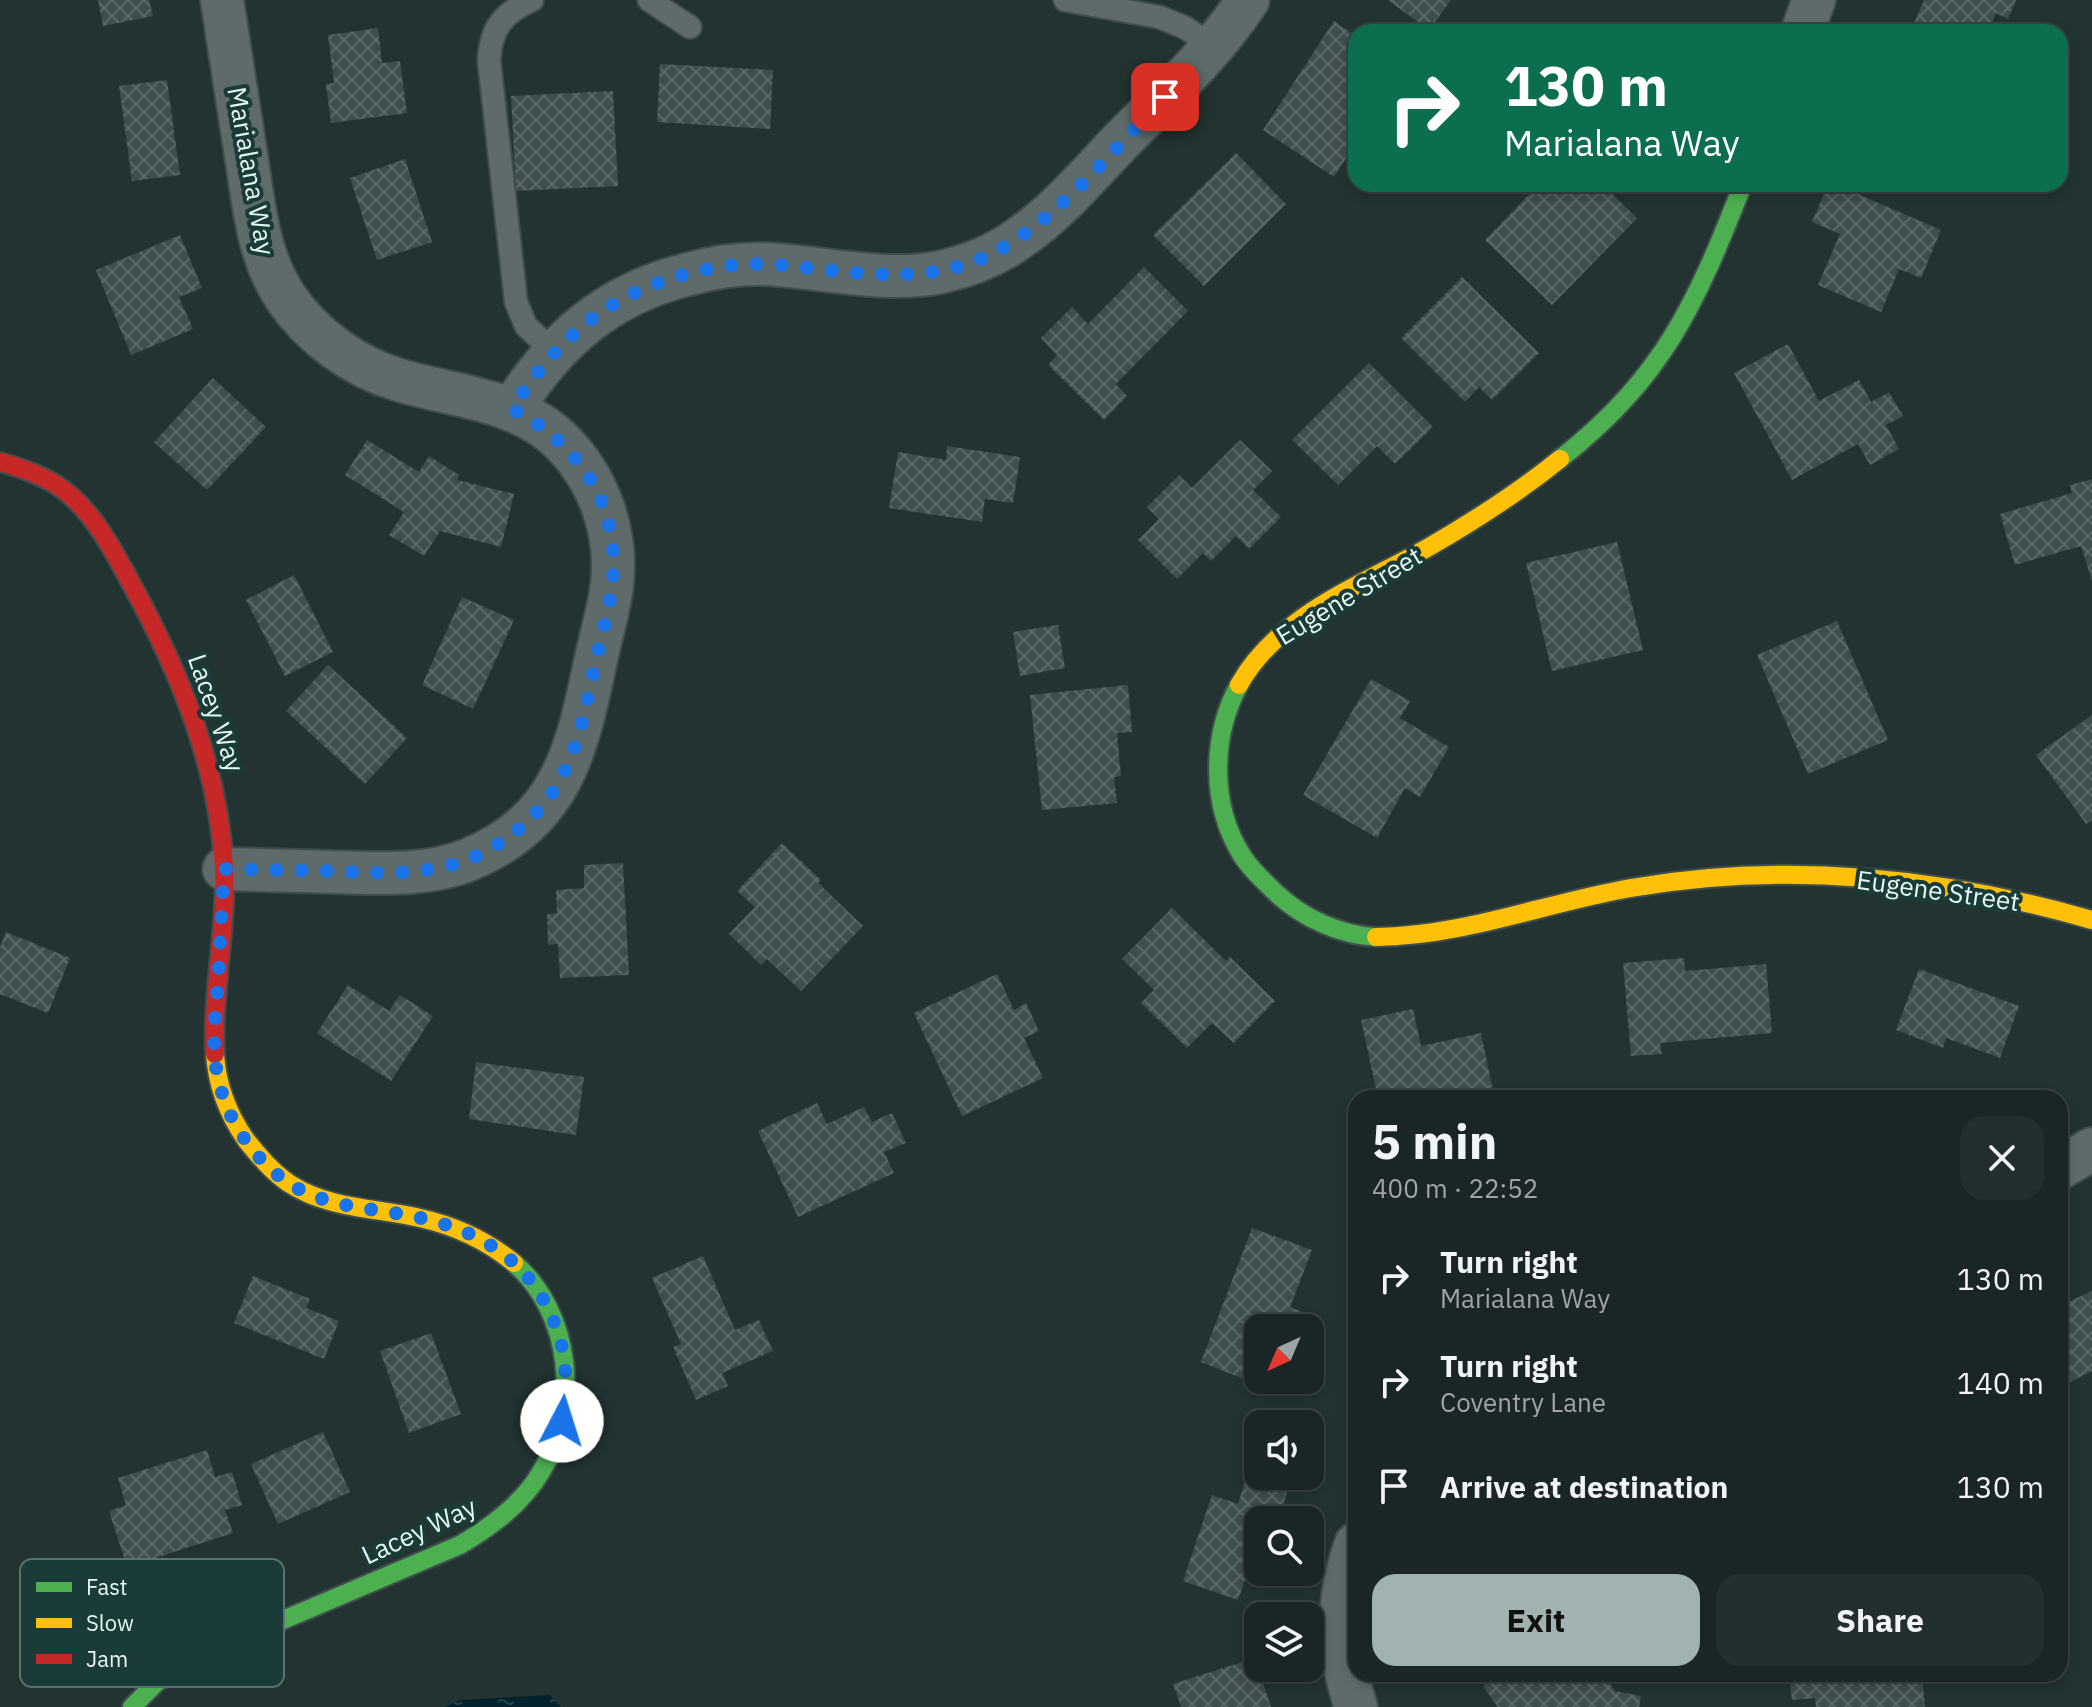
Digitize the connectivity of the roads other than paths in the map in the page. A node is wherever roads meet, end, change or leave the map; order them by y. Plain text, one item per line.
1 (222, 0) edge
2 (532, 0) edge
3 (649, 0) edge
4 (1065, 0) edge
5 (1248, 0) edge
6 (1814, 0) edge
7 (1805, 24) edge
8 (690, 27) dead end
9 (1213, 46) junction
10 (1740, 192) edge
11 (554, 352) junction
12 (512, 409) junction
13 (0, 462) edge
14 (224, 869) junction
15 (2092, 920) edge
16 (2092, 1149) edge
17 (2068, 1163) edge
18 (1348, 1571) edge
19 (284, 1620) edge
20 (152, 1687) edge
21 (132, 1707) edge
22 (1356, 1707) edge

1 - 12 street, Marialana Way
2 - 11 lane
3 - 8 lane
4 - 9 lane
5 - 9 street
6 - 7 street
9 - 11 street
10 - 15 street, Eugene Street
11 - 12 street
12 - 14 street, Marialana Way
13 - 14 street, Lacey Way
14 - 19 street, Lacey Way
16 - 17 street
18 - 22 street
20 - 21 street, Lacey Way

